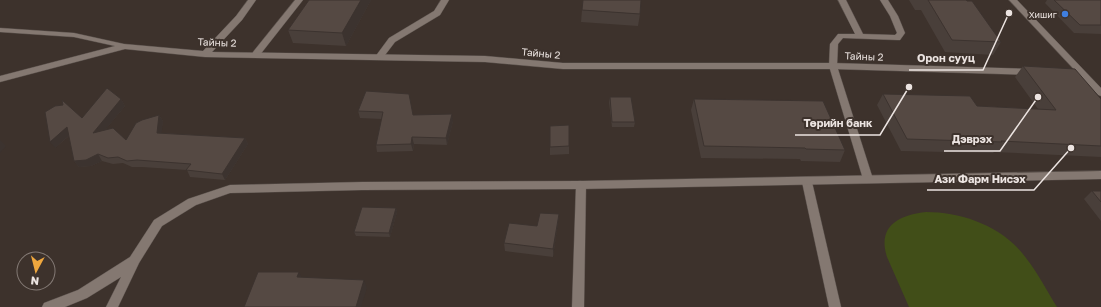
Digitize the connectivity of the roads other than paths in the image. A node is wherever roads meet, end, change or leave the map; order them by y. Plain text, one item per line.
1 (252, 0) edge
2 (299, 0) edge
3 (445, 0) edge
4 (842, 0) edge
5 (884, 0) edge
6 (1013, 0) edge
7 (0, 30) edge
8 (860, 36) junction
9 (124, 46) junction
10 (205, 54) junction
11 (256, 54) junction
12 (379, 57) junction
13 (833, 66) junction
14 (1042, 72) edge
15 (1066, 72) edge
16 (1082, 72) junction
17 (0, 79) edge
18 (1101, 93) edge
19 (1101, 175) edge
20 (868, 179) junction
21 (806, 182) junction
22 (581, 185) junction
23 (136, 260) junction
24 (48, 307) edge
25 (112, 307) edge
26 (578, 307) edge
27 (835, 307) edge

1 - 10 street
2 - 11 street
3 - 12 street
4 - 8 street
5 - 8 street
6 - 16 street
7 - 9 street, Тайны 2
8 - 13 street
9 - 10 street, Тайны 2
9 - 17 street
10 - 11 street, Тайны 2
11 - 12 street, Тайны 2
12 - 13 street, Тайны 2
13 - 14 street, Тайны 2
13 - 20 street
15 - 16 street
16 - 18 street
19 - 20 street
20 - 21 street
21 - 22 street
21 - 27 street
22 - 23 street
22 - 26 street
23 - 24 street
23 - 25 street

